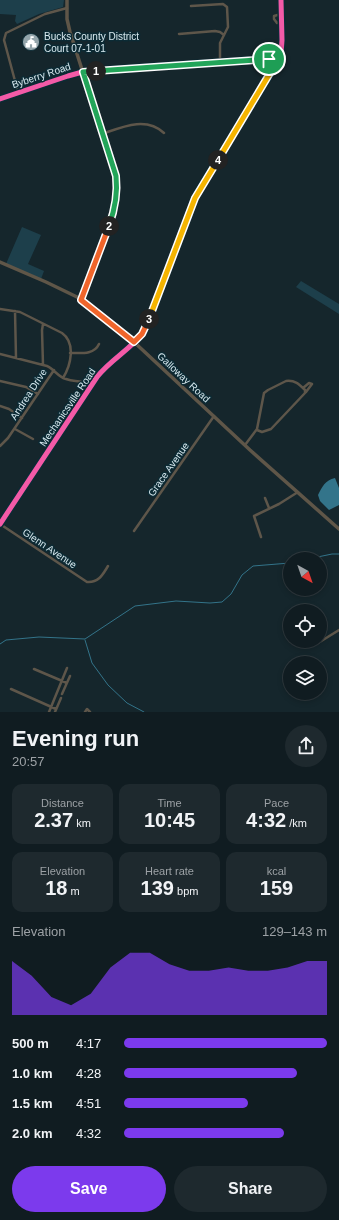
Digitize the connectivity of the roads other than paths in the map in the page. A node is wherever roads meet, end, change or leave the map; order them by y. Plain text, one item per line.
1 (67, 0) edge
2 (281, 0) edge
3 (191, 6) dead end
4 (67, 8) junction
5 (281, 14) junction
6 (281, 22) junction
7 (179, 34) dead end
8 (224, 35) junction
9 (279, 58) junction
10 (220, 62) junction
11 (83, 72) junction
12 (18, 92) junction
13 (0, 99) edge
14 (164, 133) dead end
15 (102, 134) junction
16 (0, 262) edge
17 (81, 300) junction
18 (0, 310) edge
19 (15, 312) junction
20 (43, 324) junction
21 (134, 342) junction
22 (99, 344) dead end
23 (70, 353) junction
24 (0, 354) edge
25 (16, 358) junction
26 (43, 365) junction
27 (54, 370) junction
28 (63, 378) junction
29 (0, 381) edge
30 (90, 386) junction
31 (303, 388) junction
32 (306, 392) junction
33 (38, 394) junction
34 (0, 406) edge
35 (214, 416) junction
36 (22, 418) junction
37 (15, 429) junction
38 (257, 430) junction
39 (33, 439) dead end
40 (245, 445) junction
41 (0, 446) edge
42 (298, 492) junction
43 (265, 498) dead end
44 (269, 508) junction
45 (0, 524) edge
46 (339, 529) edge
47 (134, 531) dead end
48 (260, 537) dead end
49 (108, 566) dead end
50 (339, 630) edge
51 (327, 637) edge
52 (66, 668) dead end
53 (34, 669) dead end
54 (70, 676) dead end
55 (62, 680) junction
56 (67, 682) junction
57 (12, 689) dead end
58 (62, 694) dead end
59 (61, 698) dead end
60 (51, 706) junction
61 (55, 710) edge
62 (49, 712) edge
63 (85, 712) edge
64 (90, 712) edge

1 - 4 main road
2 - 5 street, Mechanicsville Road
3 - 8 street
4 - 11 main road
4 - 12 street
5 - 6 street, Mechanicsville Road
5 - 6 street
6 - 9 street, Mechanicsville Road
7 - 8 street
8 - 10 street
9 - 10 street, Byberry Road
9 - 21 street, Mechanicsville Road
10 - 11 street, Byberry Road
11 - 12 street, Byberry Road
11 - 15 main road
12 - 13 street, Byberry Road
14 - 15 street
15 - 17 main road
16 - 17 main road, Galloway Road
17 - 21 main road, Galloway Road
18 - 19 street
19 - 20 street
19 - 25 street
20 - 23 street
20 - 26 street
21 - 30 street, Mechanicsville Road
21 - 35 main road, Galloway Road
22 - 23 street
23 - 28 street
24 - 25 street
25 - 26 street
26 - 27 street
27 - 28 street
27 - 33 street, Andrea Drive
28 - 30 street
29 - 33 street
30 - 45 street, Mechanicsville Road
31 - 32 street
31 - 32 street
31 - 38 street
32 - 38 street
33 - 36 street, Andrea Drive
34 - 36 street
35 - 40 main road, Galloway Road
35 - 47 street, Grace Avenue
36 - 37 street, Andrea Drive
37 - 39 street
37 - 41 street, Andrea Drive
38 - 40 street
40 - 42 main road, Galloway Road
42 - 44 street
42 - 46 main road, Galloway Road
43 - 44 street
44 - 48 street
45 - 49 street, Glenn Avenue
50 - 51 street
52 - 55 street
53 - 55 street
54 - 56 street
55 - 56 street
55 - 60 street
56 - 58 street
57 - 60 street
59 - 61 street
60 - 61 street
60 - 62 street
63 - 64 street

